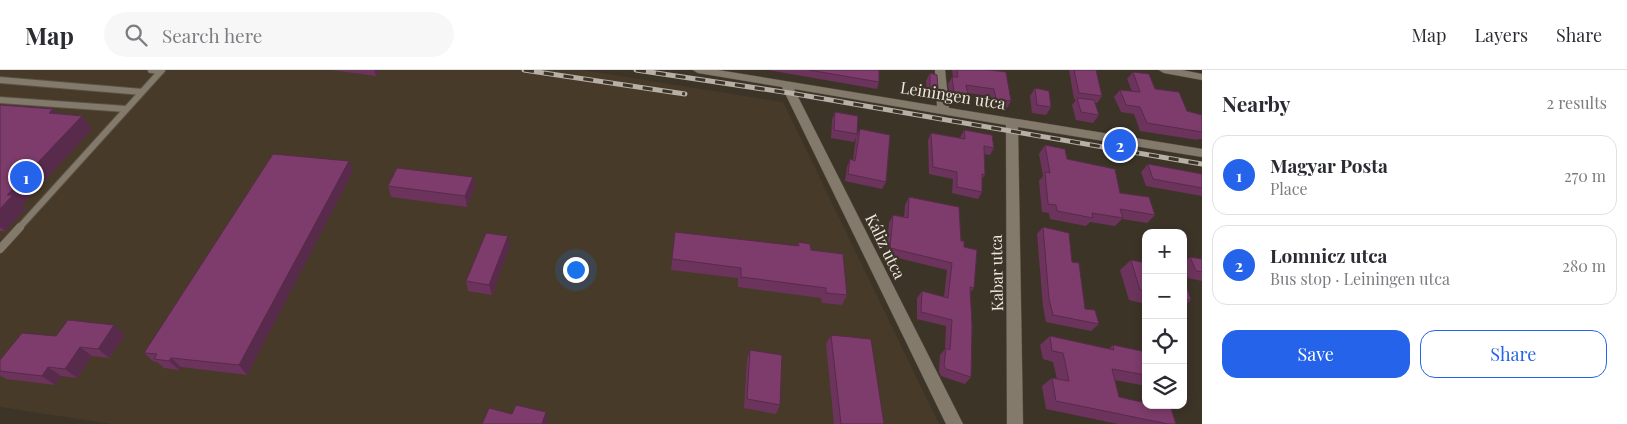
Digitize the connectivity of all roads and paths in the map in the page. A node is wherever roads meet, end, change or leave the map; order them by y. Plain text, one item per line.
1 (151, 70) edge
2 (162, 70) edge
3 (698, 70) edge
4 (940, 70) edge
5 (1164, 70) edge
6 (1202, 77) edge
7 (0, 80) edge
8 (786, 84) junction
9 (142, 92) junction
10 (0, 100) edge
11 (126, 109) junction
12 (943, 110) junction
13 (1012, 122) junction
14 (1202, 153) edge
15 (0, 249) edge
16 (955, 424) edge
17 (1015, 424) edge

1 - 2 lane
2 - 9 lane
3 - 8 street, Leiningen utca
4 - 12 street
5 - 6 street
7 - 9 lane
8 - 12 street, Leiningen utca
8 - 16 street, Káliz utca
9 - 11 lane
10 - 11 lane
11 - 15 lane
12 - 13 street, Leiningen utca
13 - 14 street, Leiningen utca
13 - 17 street, Kabar utca

